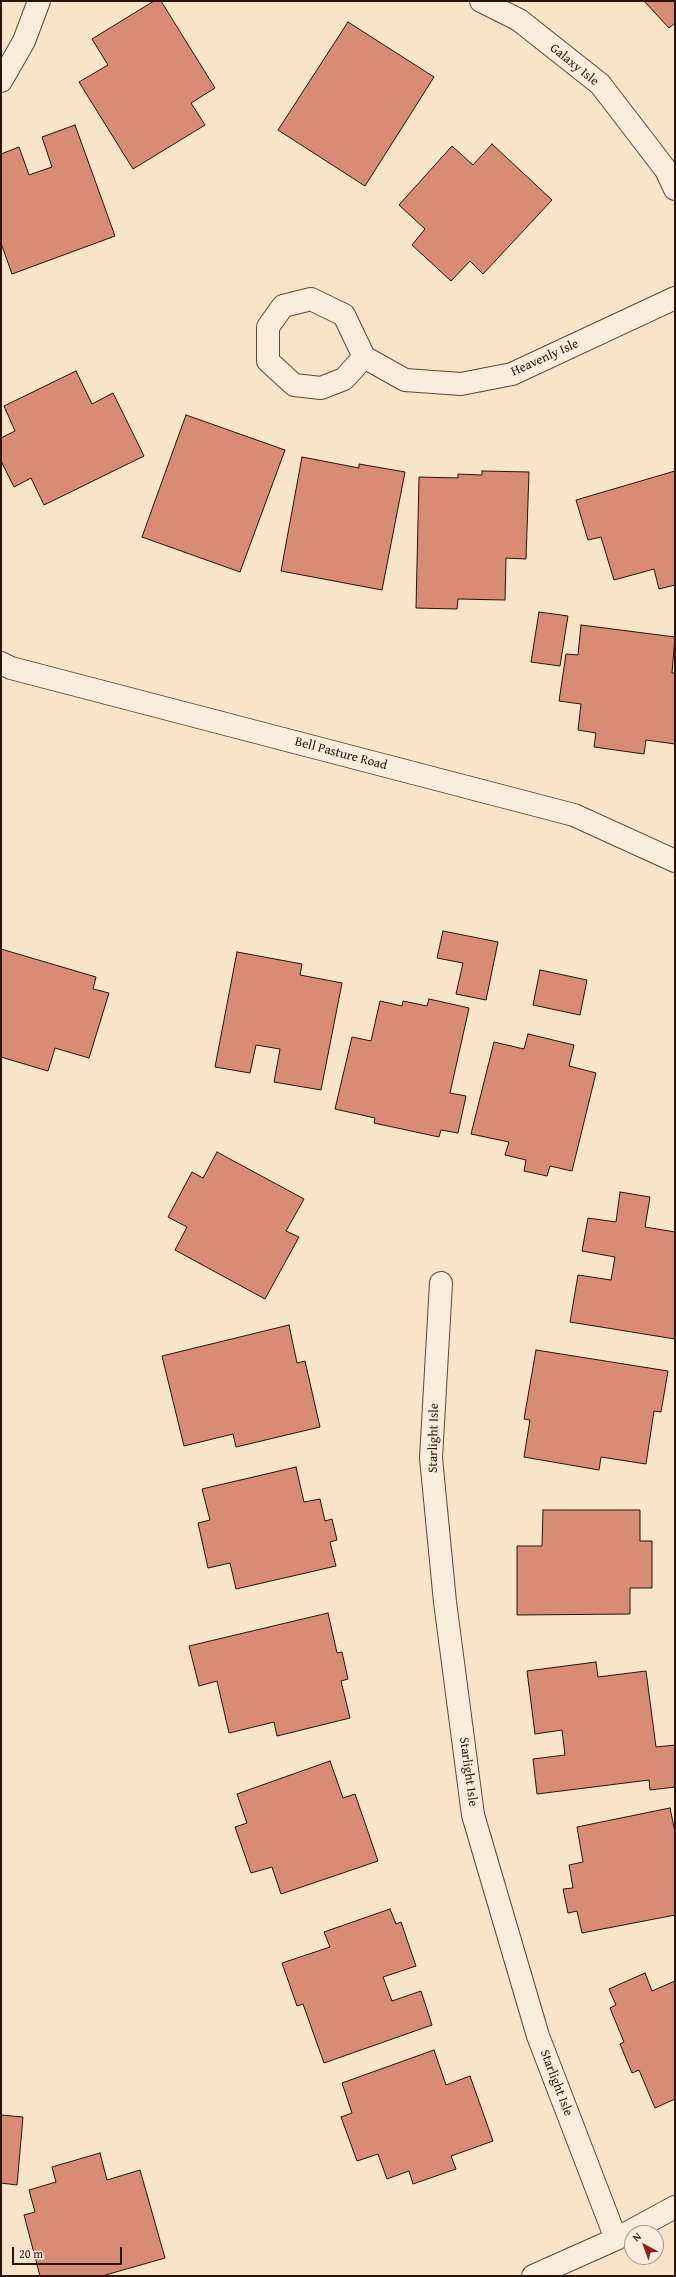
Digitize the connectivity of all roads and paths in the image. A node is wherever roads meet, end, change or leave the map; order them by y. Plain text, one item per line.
1 (39, 1) edge
2 (481, 1) edge
3 (1, 81) edge
4 (675, 189) edge
5 (675, 298) edge
6 (364, 358) junction
7 (1, 663) edge
8 (675, 861) edge
9 (440, 1282) dead end
10 (675, 2207) edge
11 (616, 2239) junction
12 (533, 2276) edge

1 - 3 street
2 - 4 street, Galaxy Isle
5 - 6 street, Heavenly Isle
6 - 6 street
7 - 8 street, Bell Pasture Road
9 - 11 street, Starlight Isle
10 - 11 street
11 - 12 street

